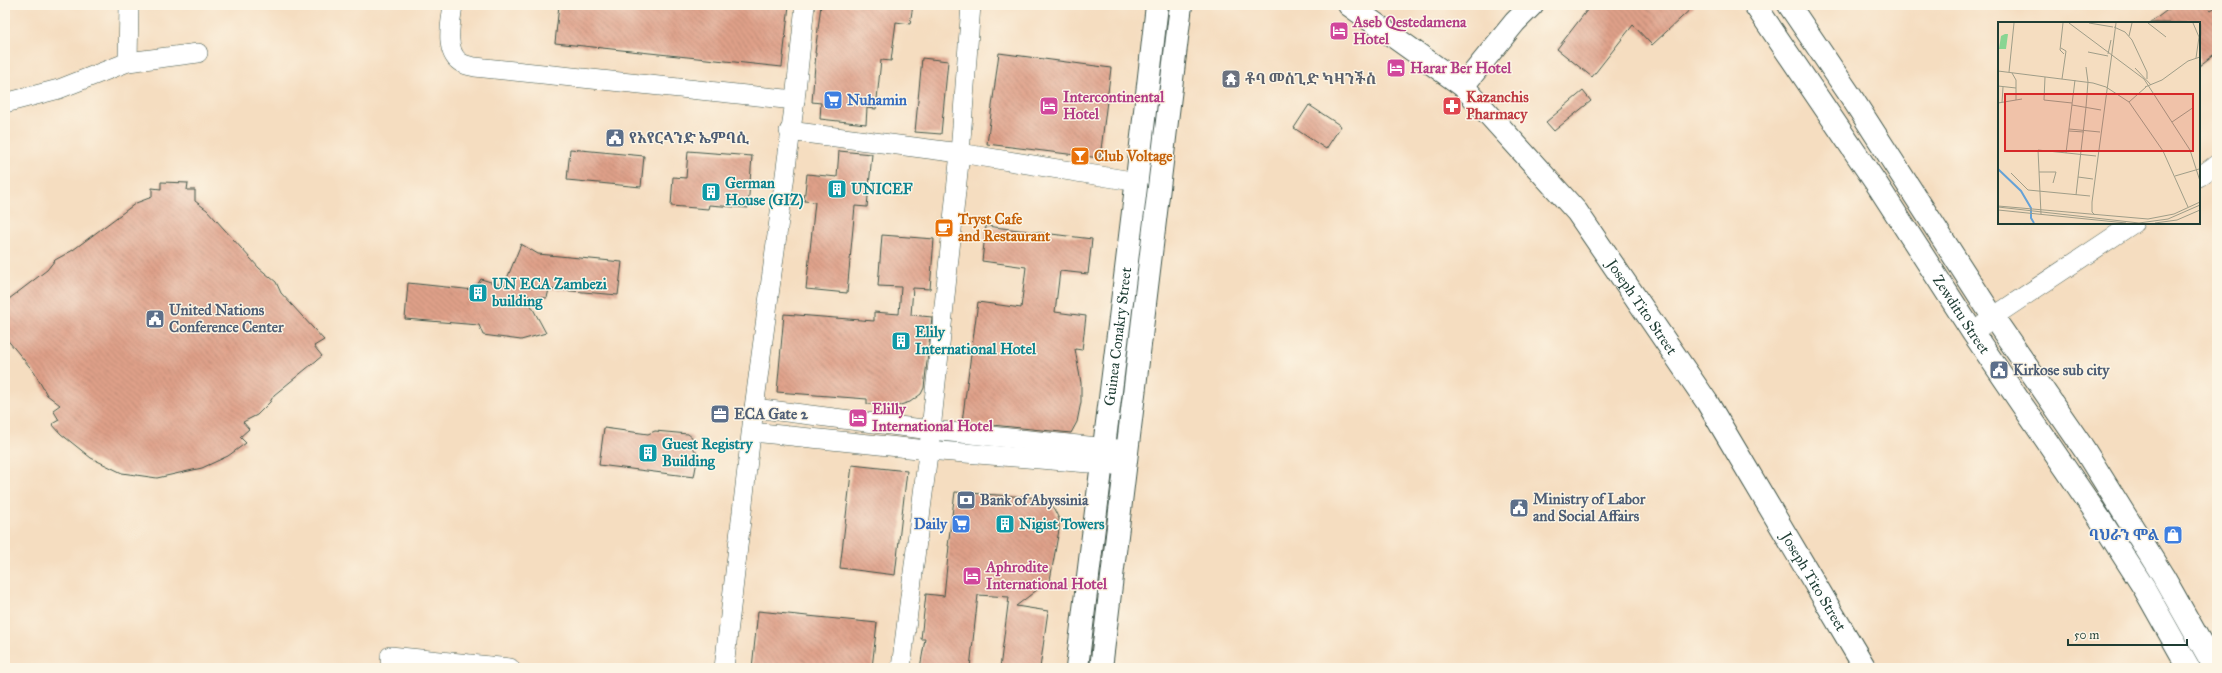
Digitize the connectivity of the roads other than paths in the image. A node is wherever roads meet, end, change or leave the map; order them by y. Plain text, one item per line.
1 (129, 5) edge
2 (453, 5) edge
3 (805, 5) edge
4 (971, 5) edge
5 (1158, 5) edge
6 (1181, 5) edge
7 (1348, 5) edge
8 (1532, 5) edge
9 (1755, 5) edge
10 (1789, 5) edge
11 (198, 53) dead end
12 (128, 62) junction
13 (1463, 86) junction
14 (795, 100) junction
15 (5, 102) edge
16 (789, 131) junction
17 (960, 154) junction
18 (2217, 164) edge
19 (2200, 176) edge
20 (1138, 182) junction
21 (2132, 224) edge
22 (1127, 265) junction
23 (1150, 268) junction
24 (1993, 317) junction
25 (1973, 332) junction
26 (754, 408) junction
27 (931, 430) junction
28 (752, 432) junction
29 (928, 450) junction
30 (1102, 456) junction
31 (1126, 458) junction
32 (391, 668) edge
33 (510, 668) edge
34 (724, 668) edge
35 (901, 668) edge
36 (1077, 668) edge
37 (1101, 668) edge
38 (1865, 668) edge
39 (2189, 668) edge
40 (2216, 668) edge

1 - 12 street
2 - 14 street
3 - 14 street
4 - 17 street
5 - 20 main road, Guinea Conakry Street
6 - 23 main road, Guinea Conakry Street
7 - 13 main road, Joseph Tito Street
8 - 13 main road
9 - 25 main road, Zewditu Street
10 - 24 main road, Zewditu Street
11 - 12 street
12 - 15 street
13 - 38 main road, Joseph Tito Street
14 - 16 street
16 - 17 street
16 - 26 street
17 - 20 street
17 - 27 street
18 - 19 street
20 - 22 main road, Guinea Conakry Street
21 - 24 street
22 - 23 main road
22 - 30 main road, Guinea Conakry Street
23 - 31 main road, Guinea Conakry Street
24 - 25 street
24 - 40 main road, Zewditu Street
25 - 39 main road, Zewditu Street
26 - 27 street
26 - 28 street
27 - 29 street
27 - 30 street
28 - 29 street
28 - 34 street
29 - 30 street
29 - 35 street
30 - 31 street
30 - 36 main road, Guinea Conakry Street
31 - 37 main road, Guinea Conakry Street
32 - 33 street

